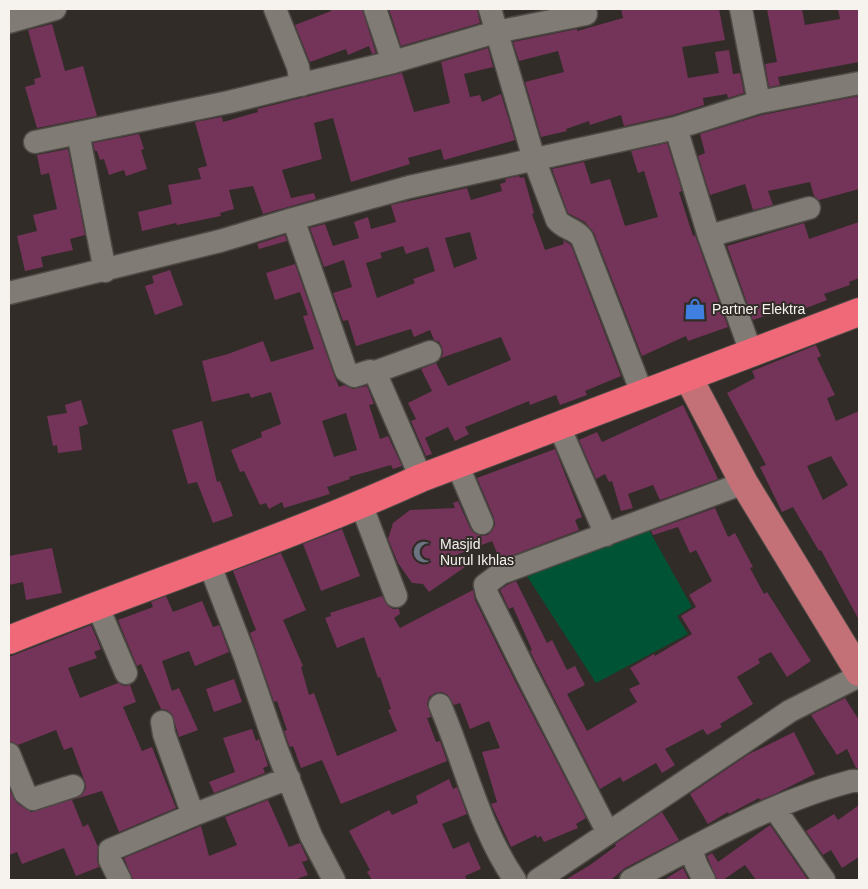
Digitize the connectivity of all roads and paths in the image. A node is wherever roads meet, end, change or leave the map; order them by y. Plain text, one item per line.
1 (55, 9) edge
2 (275, 9) edge
3 (375, 9) edge
4 (490, 9) edge
5 (741, 9) edge
6 (586, 14) dead end
7 (9, 22) edge
8 (496, 32) junction
9 (393, 62) junction
10 (859, 83) edge
11 (302, 84) junction
12 (759, 102) junction
13 (676, 128) junction
14 (78, 133) junction
15 (35, 142) dead end
16 (534, 159) junction
17 (809, 208) dead end
18 (293, 219) junction
19 (709, 236) junction
20 (105, 270) junction
21 (9, 293) edge
22 (859, 312) edge
23 (430, 352) dead end
24 (750, 352) junction
25 (376, 372) junction
26 (688, 377) junction
27 (642, 393) junction
28 (559, 426) junction
29 (457, 464) junction
30 (421, 478) junction
31 (744, 483) junction
32 (362, 504) junction
33 (482, 523) dead end
34 (606, 536) junction
35 (209, 563) junction
36 (396, 596) dead end
37 (97, 604) junction
38 (9, 640) edge
39 (126, 673) dead end
40 (859, 674) edge
41 (440, 705) dead end
42 (162, 722) dead end
43 (9, 754) edge
44 (289, 778) junction
45 (859, 781) edge
46 (73, 786) dead end
47 (775, 809) junction
48 (193, 815) junction
49 (608, 833) junction
50 (691, 849) junction
51 (120, 880) edge
52 (334, 880) edge
53 (515, 880) edge
54 (538, 880) edge
55 (631, 880) edge
56 (704, 880) edge
57 (824, 880) edge

1 - 7 street
2 - 11 street
3 - 9 street
4 - 8 street
5 - 12 street
6 - 8 street
8 - 9 street
8 - 16 street
9 - 11 street
10 - 12 street
11 - 14 street
12 - 13 street
13 - 16 street
13 - 19 street
14 - 15 street
14 - 20 street
16 - 18 street
16 - 27 street
17 - 19 street
18 - 20 street
18 - 25 street
19 - 24 street
20 - 21 street
22 - 24 highway
23 - 25 street
24 - 26 highway
25 - 30 street
26 - 27 highway
26 - 31 main road
27 - 28 highway
28 - 29 highway
28 - 34 street
29 - 30 highway
29 - 33 street
30 - 32 highway
31 - 34 street
31 - 40 main road
32 - 35 highway
32 - 36 street
34 - 49 street
35 - 37 highway
35 - 44 street
37 - 38 highway
37 - 39 street
40 - 49 street
41 - 53 street
42 - 48 street
43 - 46 street
44 - 48 street
44 - 52 street
45 - 47 street
47 - 50 street
47 - 57 street
48 - 51 street
49 - 54 street
50 - 55 street
50 - 56 street

